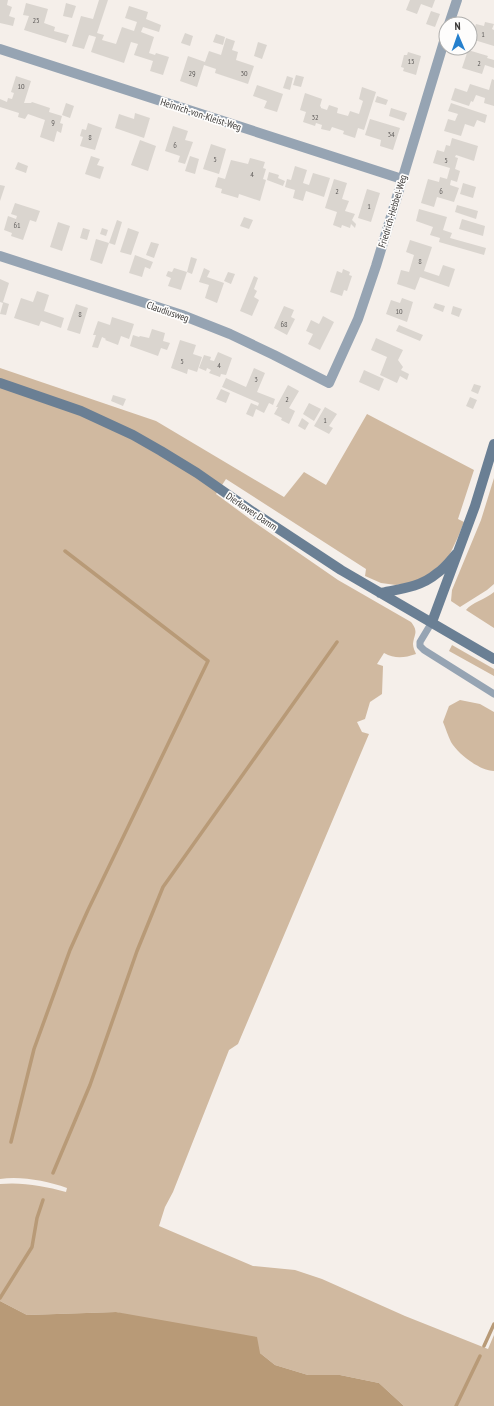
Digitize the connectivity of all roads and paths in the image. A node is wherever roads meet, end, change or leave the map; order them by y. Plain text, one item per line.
1 (457, 0) edge
2 (452, 16) edge
3 (0, 49) edge
4 (440, 56) edge
5 (402, 179) junction
6 (0, 256) edge
7 (0, 383) edge
8 (329, 383) joint
9 (494, 444) edge
10 (459, 551) junction
11 (380, 593) junction
12 (432, 622) junction
13 (494, 659) edge
14 (494, 694) edge

1 - 2 street
3 - 5 street, Heinrich-von-Kleist-Weg
4 - 5 street, Friedrich-Hebbel-Weg
5 - 8 street, Friedrich-Hebbel-Weg
6 - 8 street, Claudiusweg
7 - 11 street, Dierkower Damm
9 - 10 street
10 - 11 street
10 - 12 street
11 - 12 street, Dierkower Damm
12 - 13 street, Dierkower Damm
12 - 14 lane

